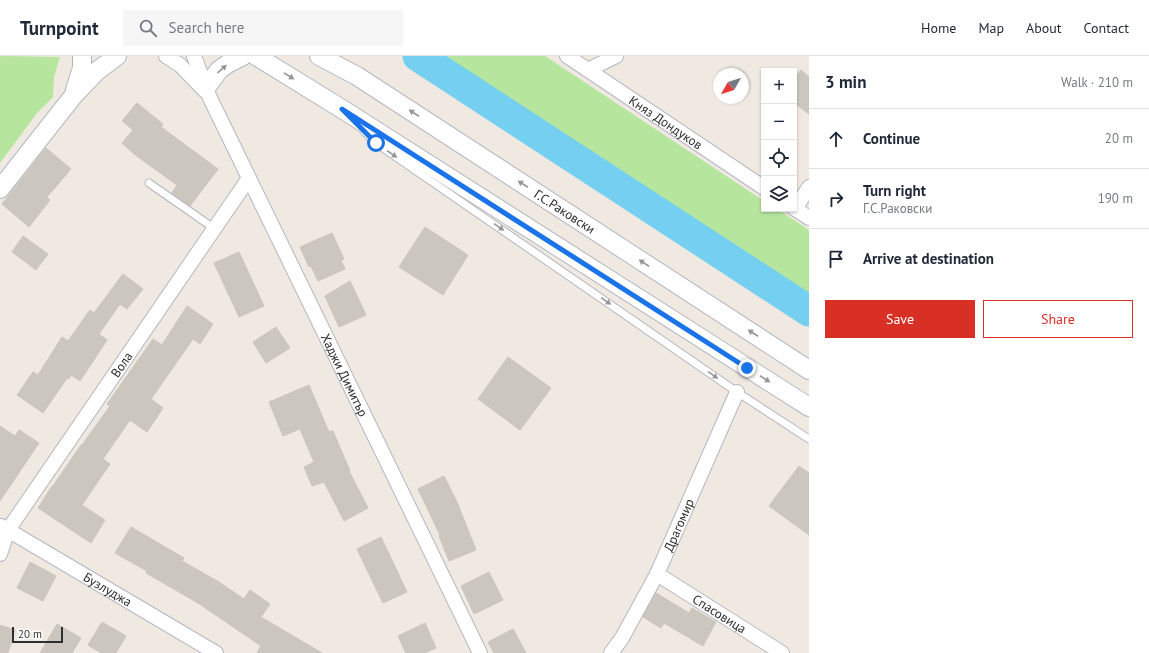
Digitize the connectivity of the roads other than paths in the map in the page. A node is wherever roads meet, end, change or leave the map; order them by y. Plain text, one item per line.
1 (82, 56) edge
2 (117, 56) edge
3 (166, 56) edge
4 (194, 56) edge
5 (243, 56) edge
6 (256, 56) edge
7 (319, 56) edge
8 (567, 56) edge
9 (616, 56) edge
10 (588, 70) junction
11 (208, 93) junction
12 (74, 95) junction
13 (342, 109) junction
14 (250, 178) junction
15 (149, 183) dead end
16 (761, 186) edge
17 (809, 187) edge
18 (0, 188) edge
19 (797, 204) edge
20 (797, 210) edge
21 (809, 218) edge
22 (215, 229) junction
23 (809, 370) edge
24 (737, 392) junction
25 (809, 407) edge
26 (809, 439) edge
27 (4, 527) edge
28 (0, 554) edge
29 (657, 574) junction
30 (216, 653) edge
31 (480, 653) edge
32 (611, 653) edge
33 (782, 653) edge

1 - 12 street
2 - 12 street
3 - 11 street
4 - 11 street
11 -> 5 street
6 -> 13 street
23 -> 7 street, Г.С.Раковски
8 - 10 street, Княз Дондуков
9 - 10 street
10 - 16 street, Княз Дондуков
11 - 14 street, Хаджи Димитър
12 - 18 street
13 -> 24 lane
13 -> 25 street
14 - 22 street, Вола
14 - 31 street, Хаджи Димитър
15 - 22 lane
17 - 19 street
20 - 21 street
22 - 27 street, Вола
24 - 26 lane
24 - 29 street, Драгомир
27 - 28 street, Вола
27 - 30 street, Бузлуджа
29 - 32 street, Драгомир
29 - 33 street, Спасовица

